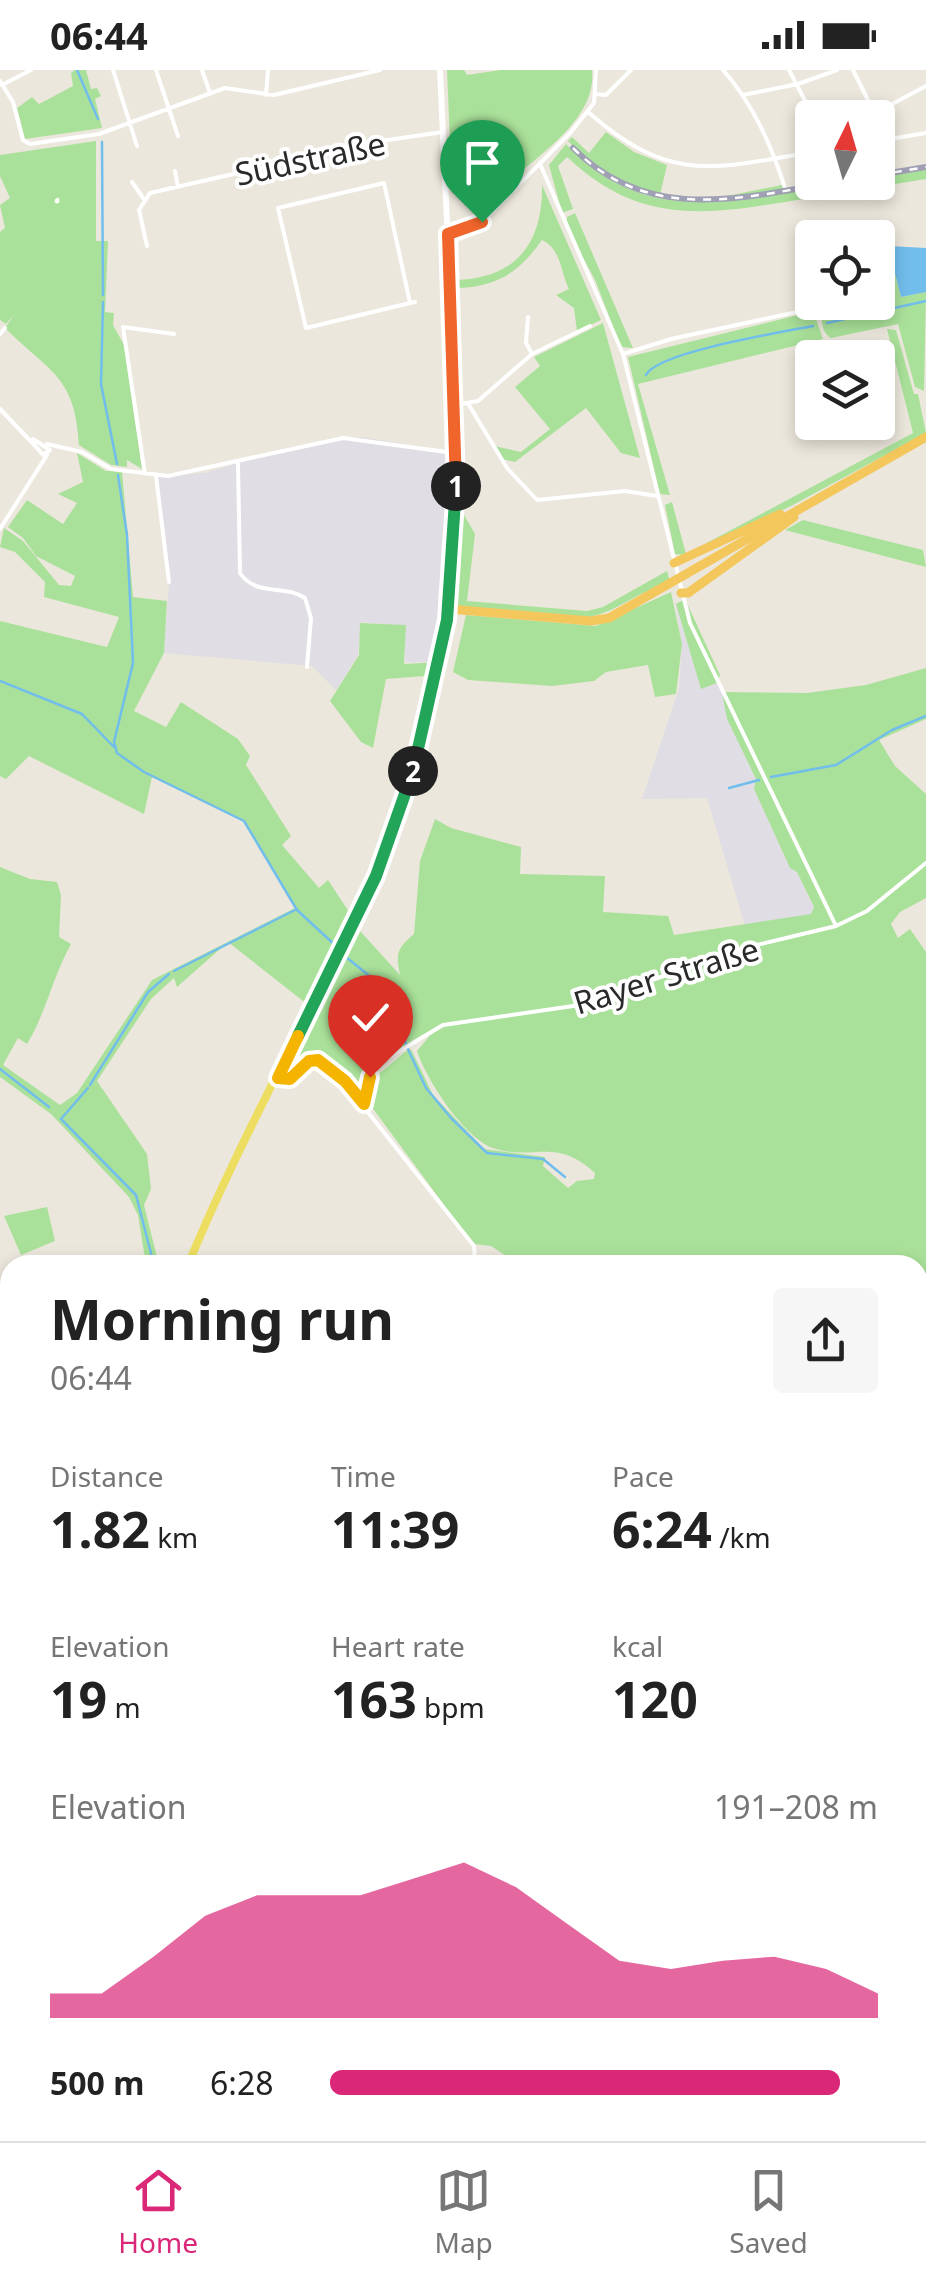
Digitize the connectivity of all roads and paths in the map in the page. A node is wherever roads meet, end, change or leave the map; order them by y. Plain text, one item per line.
1 (31, 70) edge
2 (113, 70) edge
3 (156, 70) edge
4 (202, 70) edge
5 (268, 70) edge
6 (380, 70) edge
7 (440, 70) edge
8 (596, 70) edge
9 (631, 70) edge
10 (723, 70) edge
11 (789, 70) edge
12 (837, 70) edge
13 (853, 70) edge
14 (1, 83) edge
15 (798, 84) junction
16 (926, 86) edge
17 (210, 93) junction
18 (596, 94) junction
19 (266, 95) junction
20 (744, 95) junction
21 (806, 100) edge
22 (869, 100) edge
23 (895, 102) edge
24 (170, 108) junction
25 (588, 112) junction
26 (132, 122) junction
27 (442, 132) junction
28 (926, 134) edge
29 (178, 136) dead end
30 (895, 139) edge
31 (137, 146) dead end
32 (795, 155) edge
33 (776, 158) junction
34 (540, 164) junction
35 (175, 171) dead end
36 (132, 182) dead end
37 (178, 187) junction
38 (786, 191) dead end
39 (143, 198) junction
40 (448, 234) junction
41 (146, 246) dead end
42 (413, 302) joint
43 (795, 312) edge
44 (528, 318) dead end
45 (590, 326) dead end
46 (5, 328) dead end
47 (0, 334) edge
48 (174, 334) dead end
49 (532, 354) junction
50 (623, 354) junction
51 (456, 405) junction
52 (470, 405) junction
53 (0, 409) edge
54 (926, 437) edge
55 (32, 439) junction
56 (46, 444) junction
57 (72, 449) junction
58 (39, 451) junction
59 (457, 453) junction
60 (48, 454) junction
61 (238, 463) junction
62 (40, 464) junction
63 (145, 474) junction
64 (156, 476) junction
65 (657, 496) junction
66 (810, 502) junction
67 (2, 526) edge
68 (674, 564) junction
69 (169, 582) dead end
70 (681, 593) junction
71 (448, 610) junction
72 (307, 667) dead end
73 (926, 863) edge
74 (836, 926) junction
75 (278, 1078) junction
76 (364, 1104) junction
77 (193, 1255) edge
78 (474, 1255) edge

1 - 14 street
2 - 26 street
3 - 24 street
4 - 17 street
5 - 19 street
6 - 19 street
7 - 27 main road
8 - 18 street
9 - 18 street
10 - 20 street
11 - 15 street
12 - 15 street
13 - 22 street
14 - 26 street
15 - 20 street
15 - 21 street
16 - 23 street
17 - 19 street
17 - 24 street
18 - 25 street
20 - 33 street
24 - 26 street
24 - 29 street
25 - 33 street
25 - 34 street
26 - 31 street
27 - 37 street, Südstraße
27 - 40 main road
28 - 30 street
32 - 33 street
33 - 38 street
34 - 40 street
34 - 50 street
35 - 37 street
36 - 39 street
37 - 39 street, Südstraße
39 - 41 street
40 - 51 main road
42 - 42 street, Südstraße
43 - 50 street
44 - 49 street
45 - 49 street
46 - 47 street
48 - 63 street
49 - 52 street
50 - 65 street
51 - 52 street
51 - 59 main road
52 - 65 street
53 - 55 street
54 - 66 highway
55 - 56 street
55 - 58 street
56 - 57 street
56 - 58 street
56 - 60 street
57 - 60 street
57 - 63 street
58 - 60 street
58 - 62 street
59 - 61 street
59 - 71 main road
60 - 62 street
61 - 64 street
61 - 72 street
62 - 67 street
63 - 64 street
64 - 69 street
65 - 68 street
66 - 68 highway
66 - 70 highway
66 - 71 highway
68 - 70 street
70 - 74 street
71 - 75 main road
73 - 74 street, Rayer Straße
74 - 76 street, Rayer Straße
75 - 76 street
75 - 77 main road
76 - 78 street

